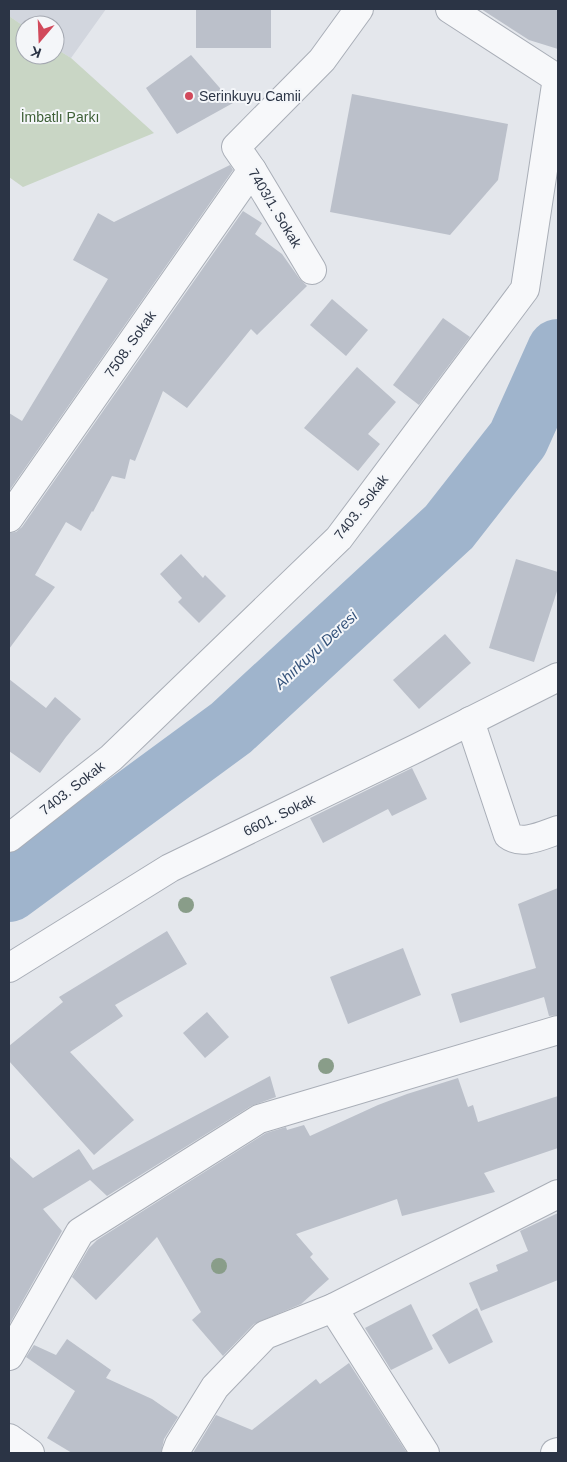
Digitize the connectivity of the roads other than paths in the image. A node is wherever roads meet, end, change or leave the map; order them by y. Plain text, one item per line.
1 (359, 9) edge
2 (450, 9) edge
3 (558, 79) edge
4 (252, 170) junction
5 (312, 270) dead end
6 (9, 518) edge
7 (558, 677) edge
8 (470, 721) junction
9 (558, 830) edge
10 (9, 838) edge
11 (9, 968) edge
12 (558, 1030) edge
13 (558, 1194) edge
14 (333, 1308) junction
15 (9, 1356) edge
16 (9, 1438) edge
17 (30, 1453) edge
18 (176, 1453) edge
19 (425, 1453) edge

1 - 4 street, 7403/1. Sokak
2 - 3 street
3 - 10 street, 7403. Sokak
4 - 5 street, 7403/1. Sokak
4 - 6 street, 7508. Sokak
7 - 8 street, 6601. Sokak
8 - 9 street
8 - 11 street, 6601. Sokak
12 - 15 street
13 - 14 street
14 - 18 street
14 - 19 street
16 - 17 street

